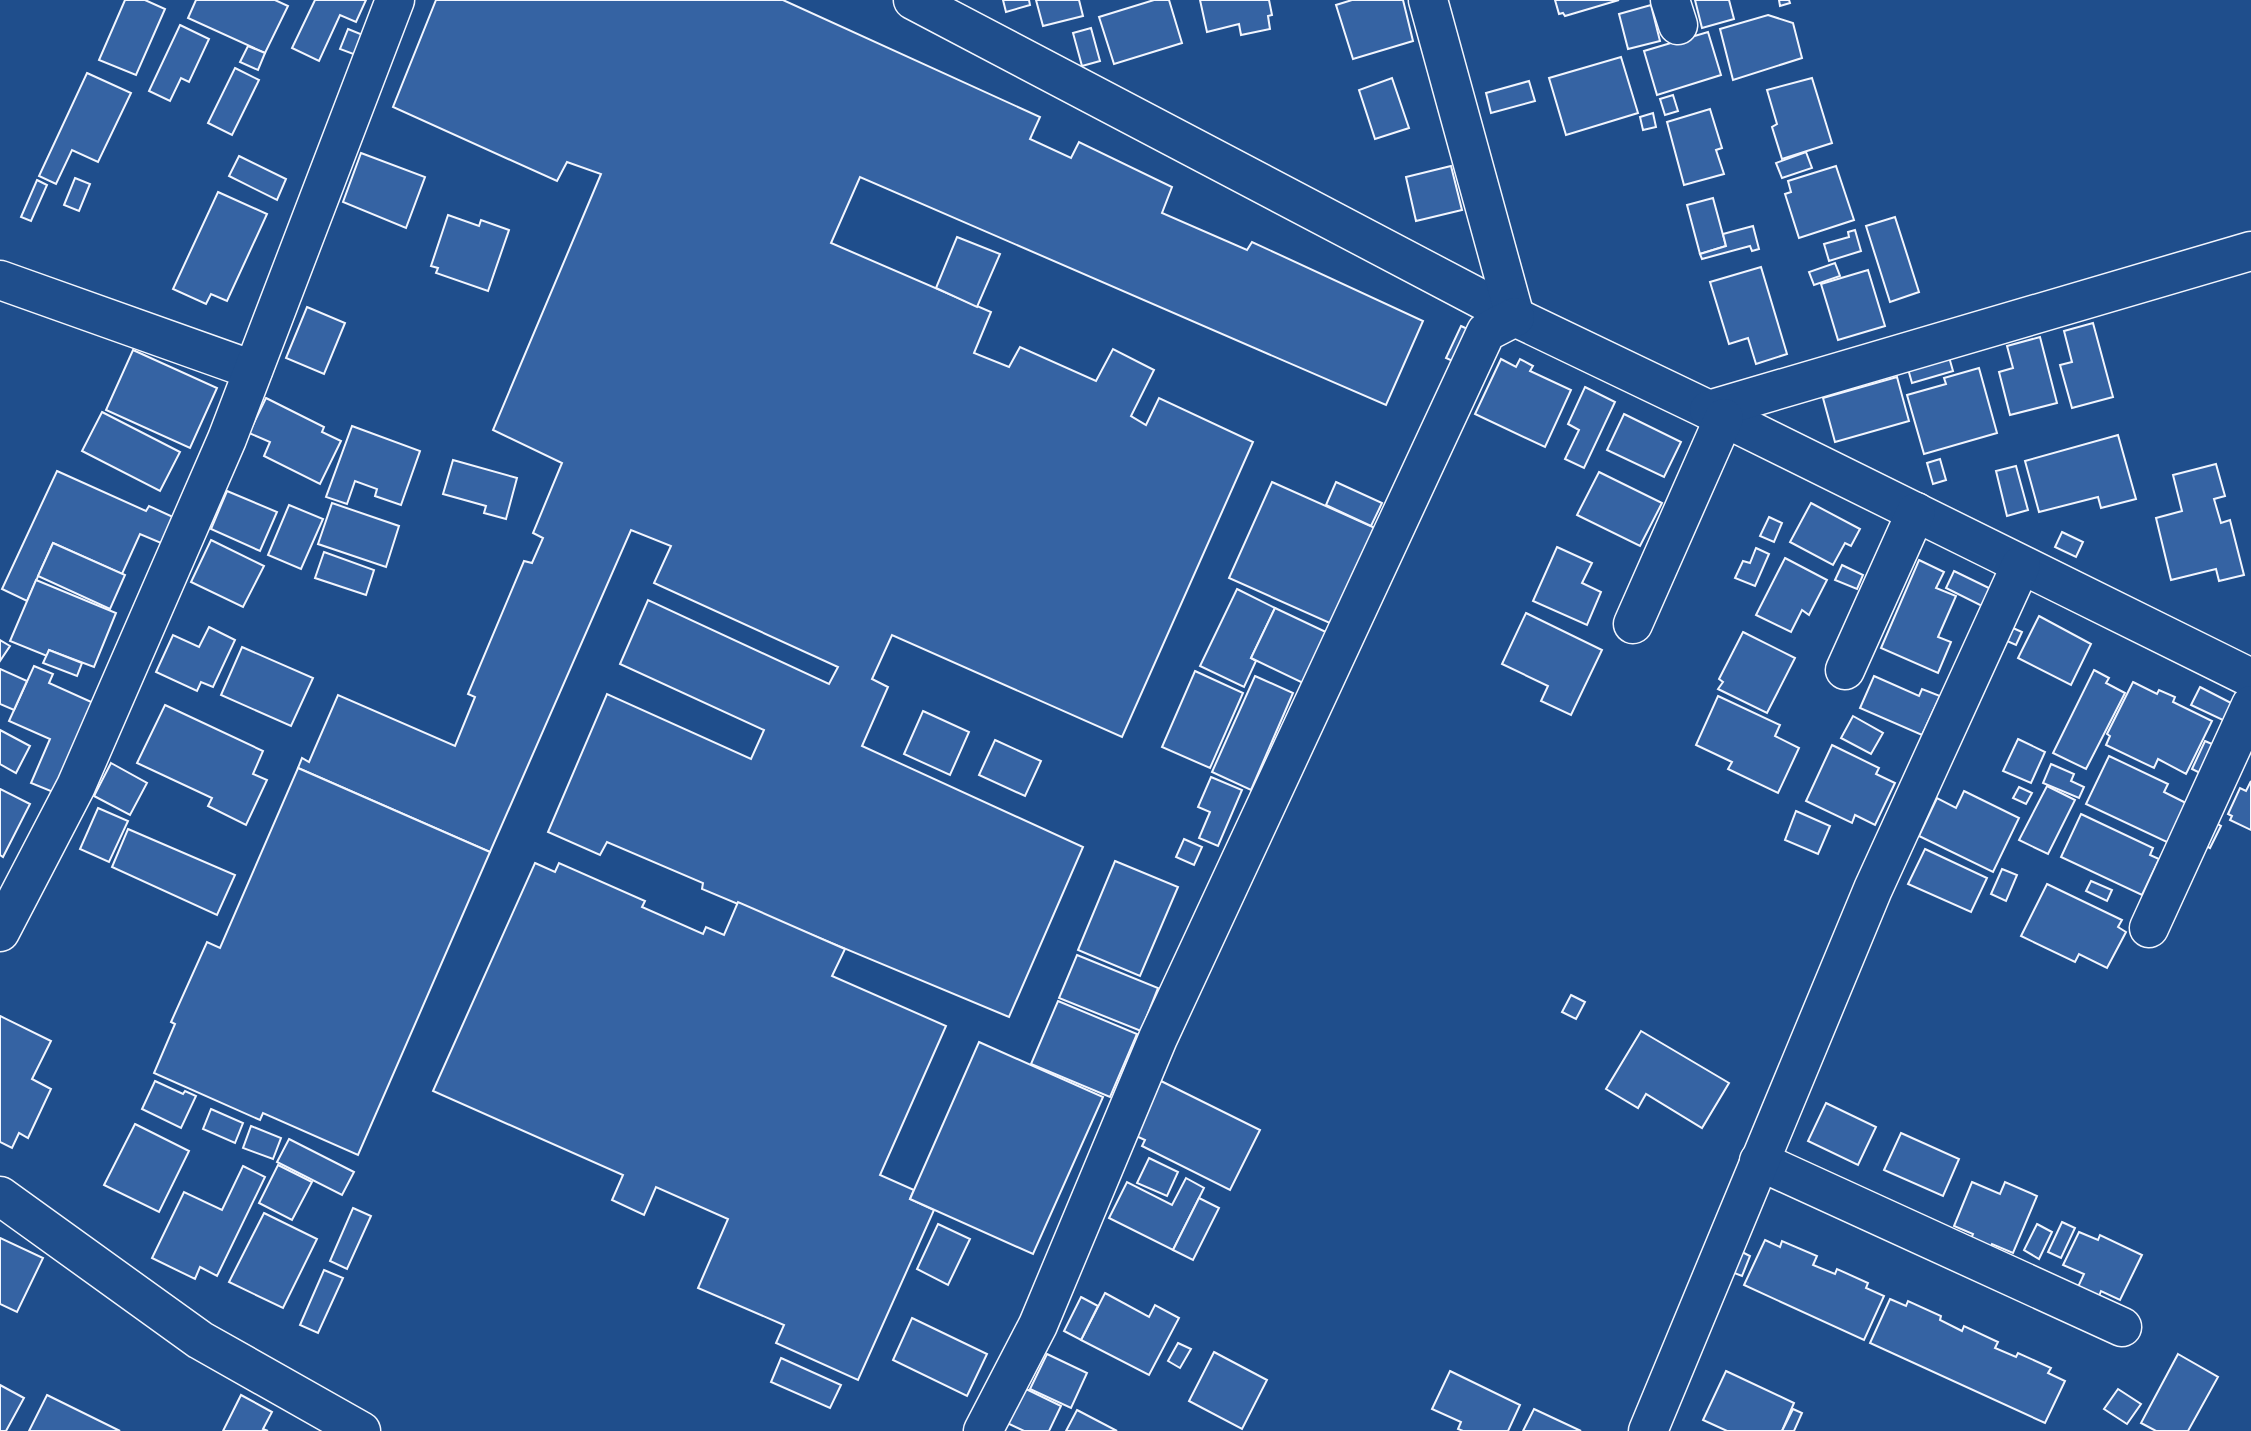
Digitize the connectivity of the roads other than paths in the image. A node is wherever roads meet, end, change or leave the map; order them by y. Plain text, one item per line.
1 (395, 0) edge
2 (913, 0) edge
3 (1428, 0) edge
4 (2251, 251) edge
5 (0, 280) edge
6 (1515, 317) junction
7 (253, 370) junction
8 (1716, 414) junction
9 (1916, 512) junction
10 (2021, 565) junction
11 (1633, 624) dead end
12 (1846, 670) dead end
13 (2251, 678) edge
14 (2251, 705) edge
15 (2149, 928) dead end
16 (0, 932) edge
17 (1759, 1161) junction
18 (0, 1196) edge
19 (2122, 1327) dead end
20 (361, 1431) edge
21 (983, 1431) edge
22 (1648, 1431) edge

1 - 7 street
2 - 6 street
3 - 6 street
4 - 8 street
5 - 7 street
6 - 8 street
6 - 21 street
7 - 16 street
8 - 9 street
8 - 11 street
9 - 10 street
9 - 12 street
10 - 13 street
10 - 17 street
14 - 15 street
17 - 19 street
17 - 22 street
18 - 20 street

